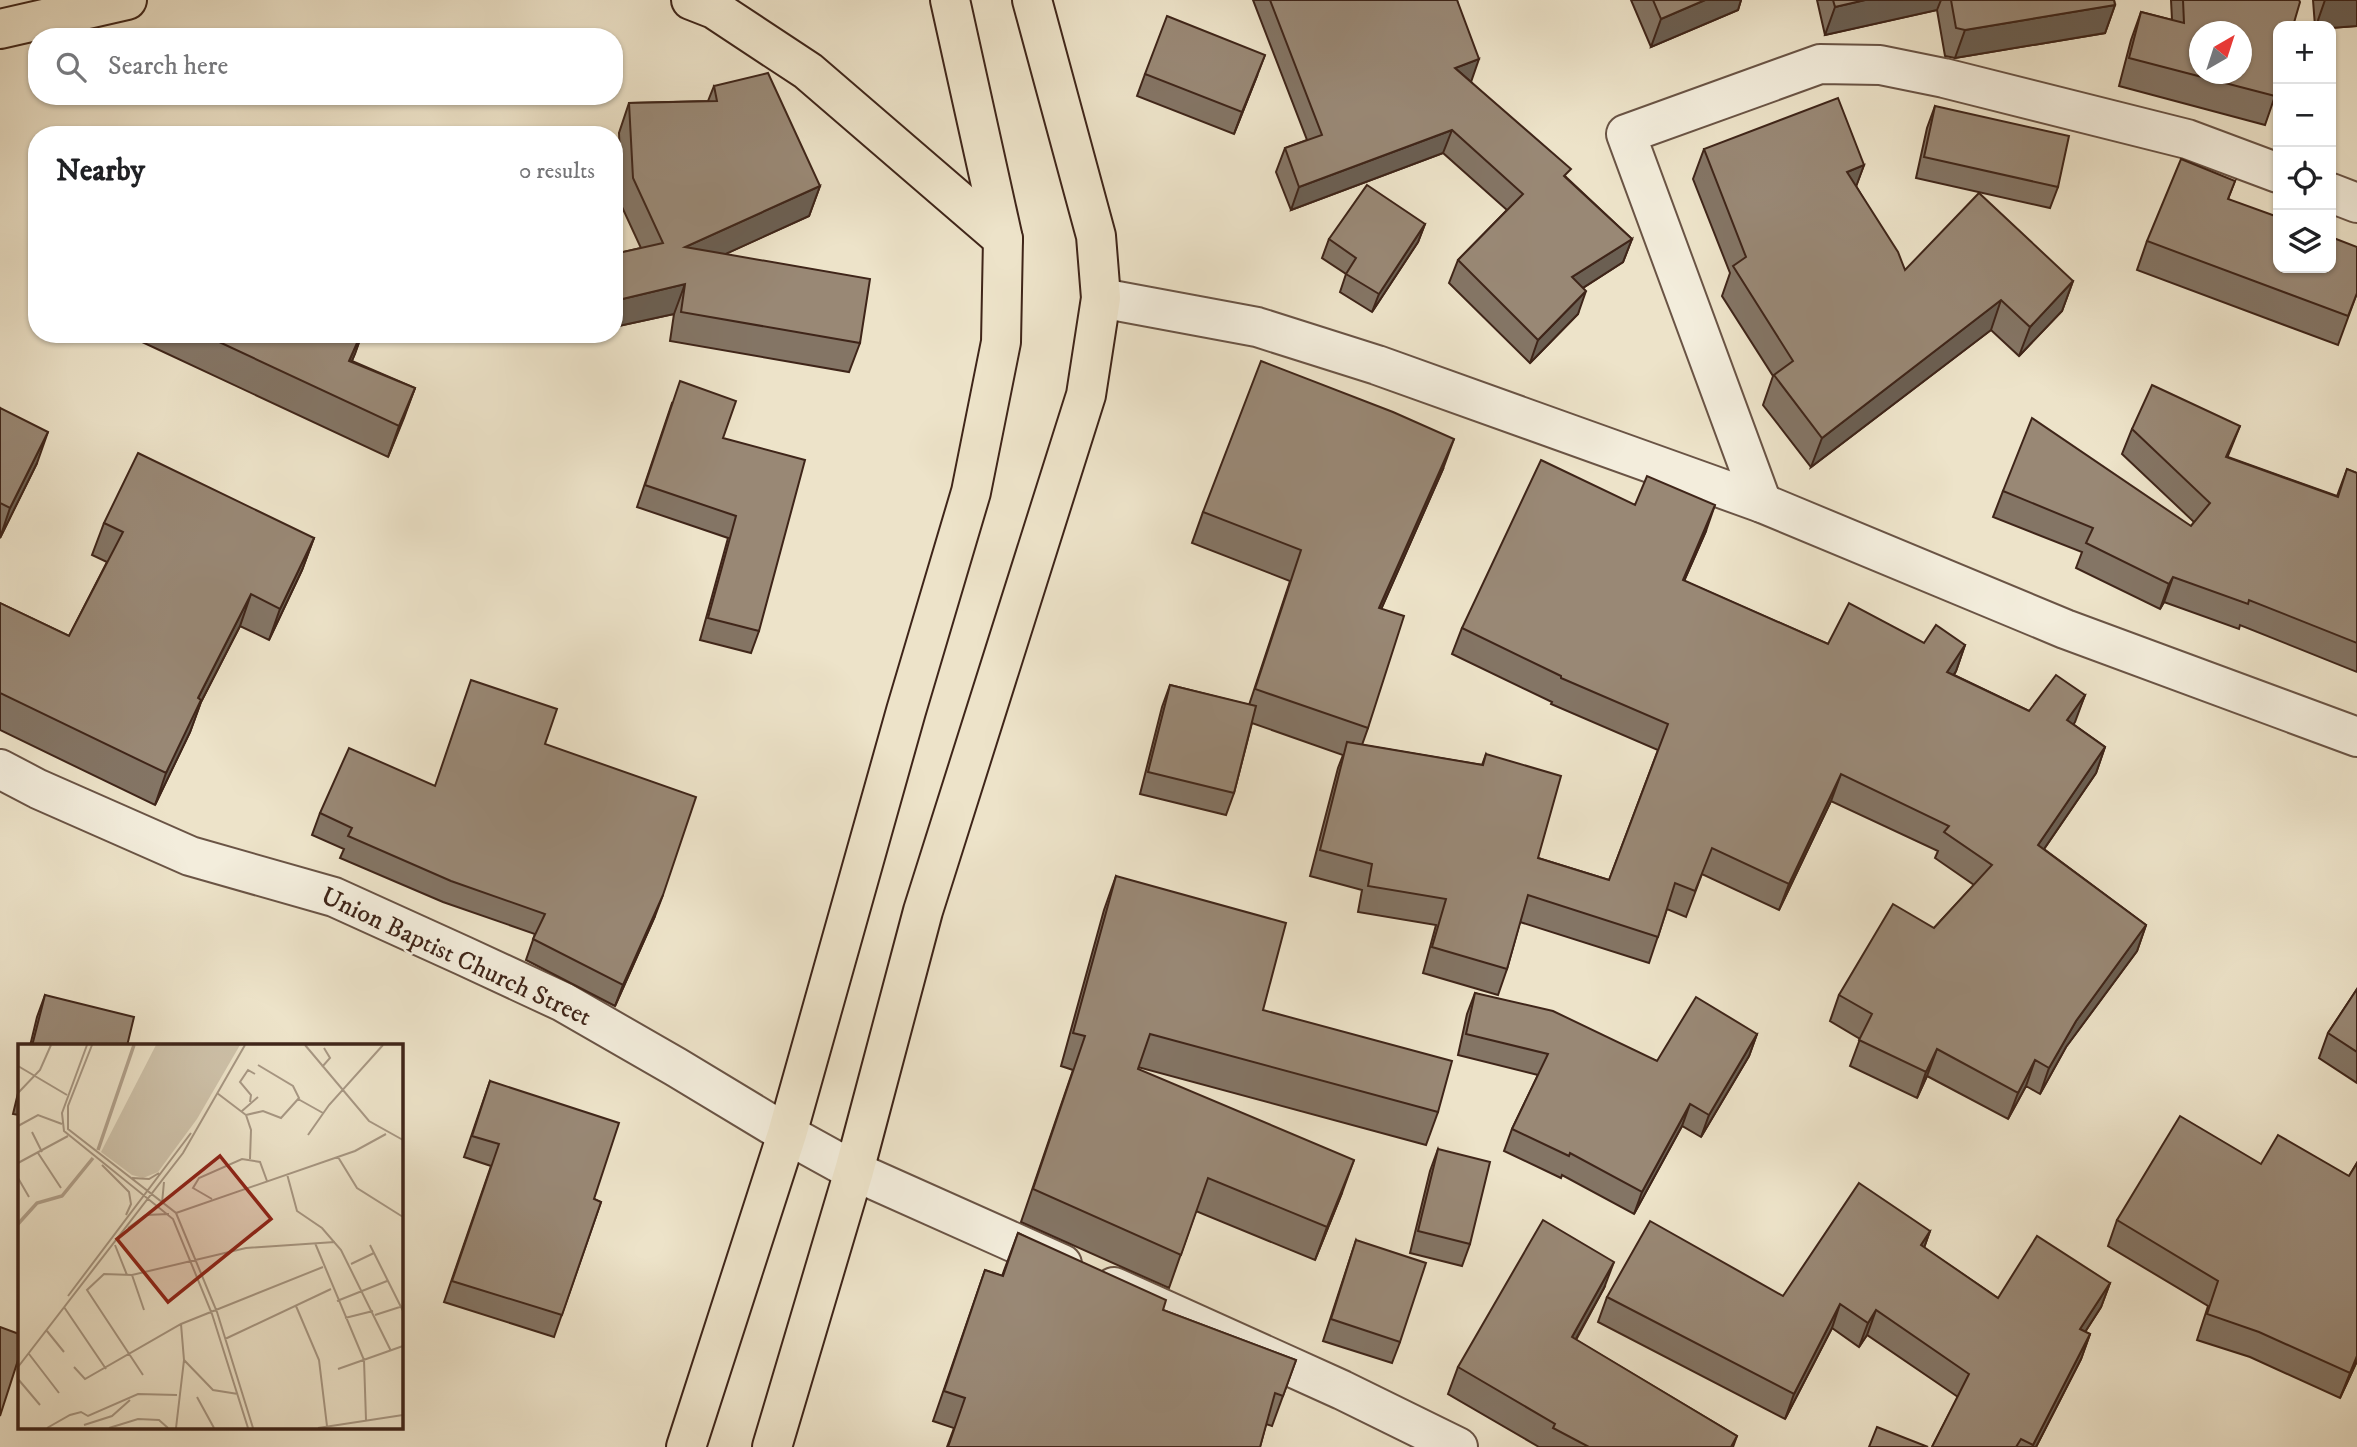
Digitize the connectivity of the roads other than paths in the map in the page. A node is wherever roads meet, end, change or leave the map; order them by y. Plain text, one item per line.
1 (30, 0) edge
2 (127, 0) edge
3 (691, 0) edge
4 (950, 0) edge
5 (1032, 0) edge
6 (0, 7) edge
7 (0, 29) edge
8 (2273, 171) edge
9 (2336, 195) edge
10 (2357, 203) edge
11 (1003, 239) junction
12 (1101, 298) junction
13 (1762, 503) junction
14 (2357, 737) edge
15 (0, 769) edge
16 (787, 1134) junction
17 (854, 1171) junction
18 (686, 1447) edge
19 (772, 1447) edge
20 (1458, 1447) edge

1 - 6 main road
2 - 7 main road
3 - 11 main road
4 - 11 main road
5 - 12 main road
8 - 13 street
9 - 10 street
11 - 16 main road
12 - 13 street
12 - 17 main road
13 - 14 street
15 - 16 street, Union Baptist Church Street
16 - 17 street, Union Baptist Church Street
16 - 18 main road
17 - 19 main road
17 - 20 street, Union Baptist Church Street

